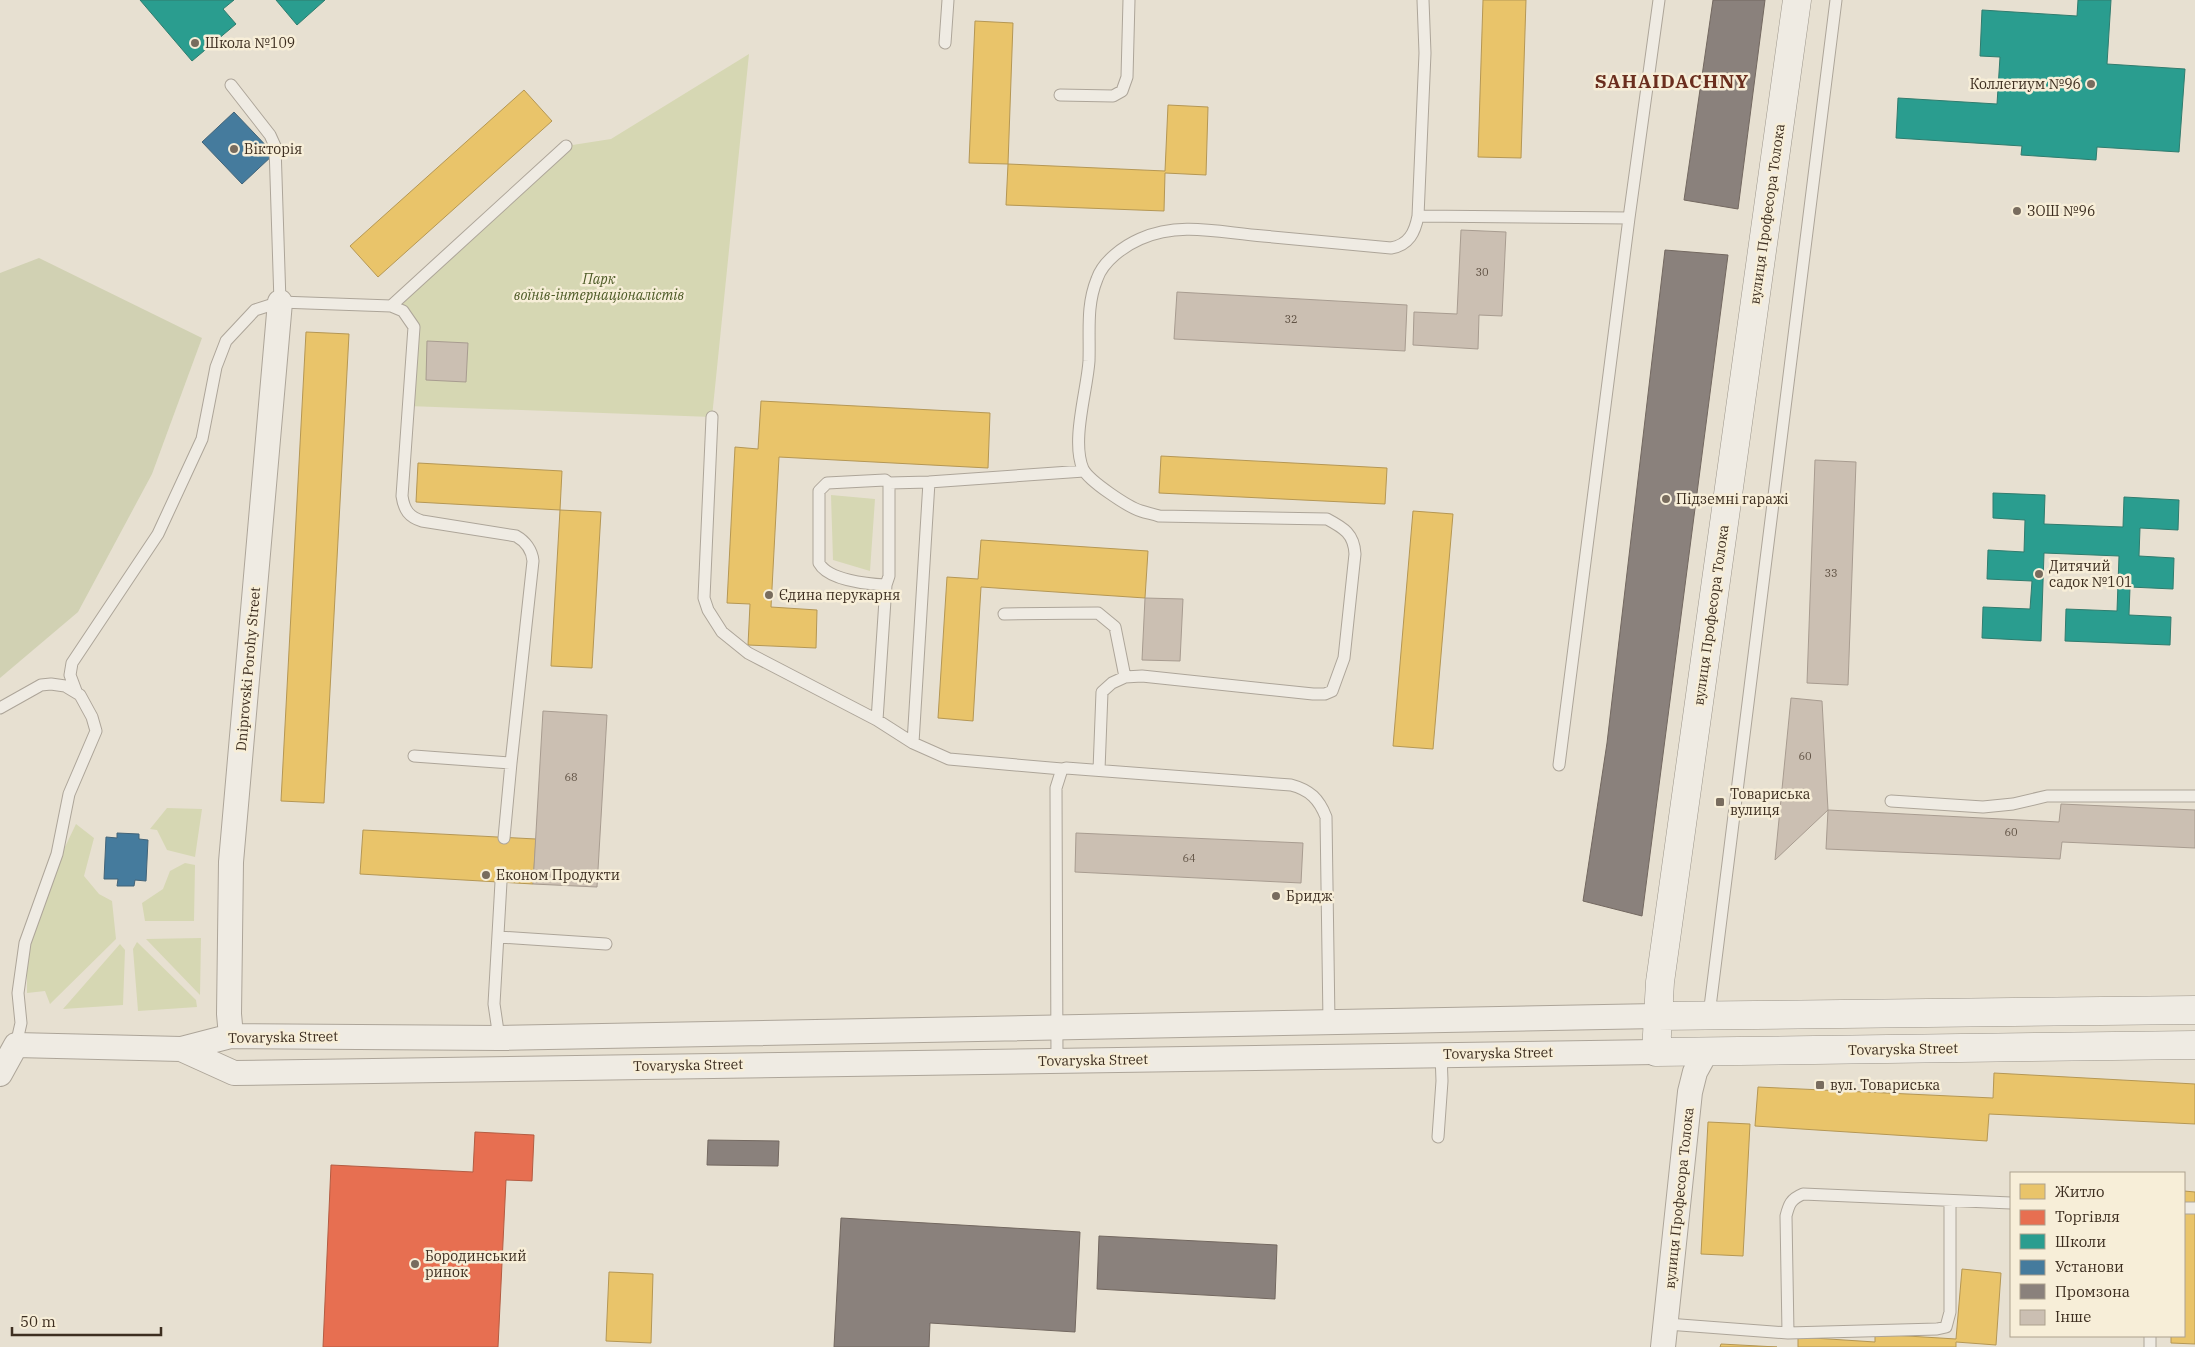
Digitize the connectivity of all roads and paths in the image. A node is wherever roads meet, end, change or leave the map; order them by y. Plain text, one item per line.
1 (948, 0) edge
2 (1129, 0) edge
3 (1423, 0) edge
4 (1659, 0) edge
5 (1797, 0) edge
6 (1836, 0) edge
7 (945, 43) dead end
8 (231, 85) dead end
9 (1060, 95) dead end
10 (566, 146) dead end
11 (1418, 216) junction
12 (1629, 218) junction
13 (280, 302) junction
14 (391, 306) junction
15 (712, 417) dead end
16 (1084, 471) junction
17 (929, 482) junction
18 (890, 483) junction
19 (886, 585) junction
20 (1004, 614) dead end
21 (1125, 677) junction
22 (76, 691) junction
23 (0, 708) edge
24 (877, 720) junction
25 (913, 743) junction
26 (414, 756) dead end
27 (511, 763) junction
28 (1559, 765) dead end
29 (1062, 769) junction
30 (1099, 770) junction
31 (2195, 796) edge
32 (1891, 801) dead end
33 (504, 838) dead end
34 (501, 882) dead end
35 (499, 937) junction
36 (606, 944) dead end
37 (2195, 1010) edge
38 (1657, 1016) junction
39 (1709, 1016) junction
40 (1329, 1022) junction
41 (1291, 1023) junction
42 (1056, 1027) junction
43 (231, 1036) junction
44 (499, 1038) junction
45 (8, 1045) edge
46 (2195, 1045) edge
47 (182, 1049) junction
48 (1656, 1052) junction
49 (1706, 1052) junction
50 (1441, 1054) junction
51 (1291, 1057) junction
52 (1057, 1061) junction
53 (0, 1074) edge
54 (1438, 1137) dead end
55 (1950, 1201) junction
56 (2010, 1203) edge
57 (1788, 1333) junction
58 (1665, 1336) edge

1 - 7 lane
2 - 9 lane
3 - 11 lane
4 - 12 lane
5 - 38 street, вулиця Професора Толока
6 - 39 lane
8 - 13 lane
10 - 14 lane
11 - 12 lane
11 - 16 lane
12 - 28 lane
13 - 14 lane
13 - 22 lane
13 - 43 street, Dniprovski Porohy Street
14 - 27 lane
15 - 24 lane
16 - 17 lane
16 - 21 lane
17 - 18 lane
17 - 25 lane
18 - 19 lane
18 - 19 lane
19 - 24 lane
20 - 21 lane
21 - 30 lane
22 - 23 lane
22 - 45 lane
24 - 25 lane
25 - 29 lane
26 - 27 lane
27 - 33 lane
29 - 30 lane
29 - 42 lane
30 - 40 lane
31 - 32 lane
34 - 35 lane
35 - 36 lane
35 - 44 lane
37 - 39 street, Tovaryska Street
38 - 39 street, Tovaryska Street
38 - 40 street, Tovaryska Street
38 - 48 street, вулиця Професора Толока
40 - 41 street, Tovaryska Street
41 - 42 street, Tovaryska Street
41 - 51 street
42 - 44 street, Tovaryska Street
42 - 52 lane
43 - 44 street, Tovaryska Street
43 - 47 street, Tovaryska Street
45 - 47 street
45 - 53 street
46 - 49 street, Tovaryska Street
47 - 52 street, Tovaryska Street
48 - 49 street, Tovaryska Street
48 - 50 street, Tovaryska Street
49 - 58 street, вулиця Професора Толока
50 - 51 street, Tovaryska Street
50 - 54 lane
51 - 52 street, Tovaryska Street
55 - 56 lane
55 - 57 lane
55 - 57 lane
57 - 58 lane

